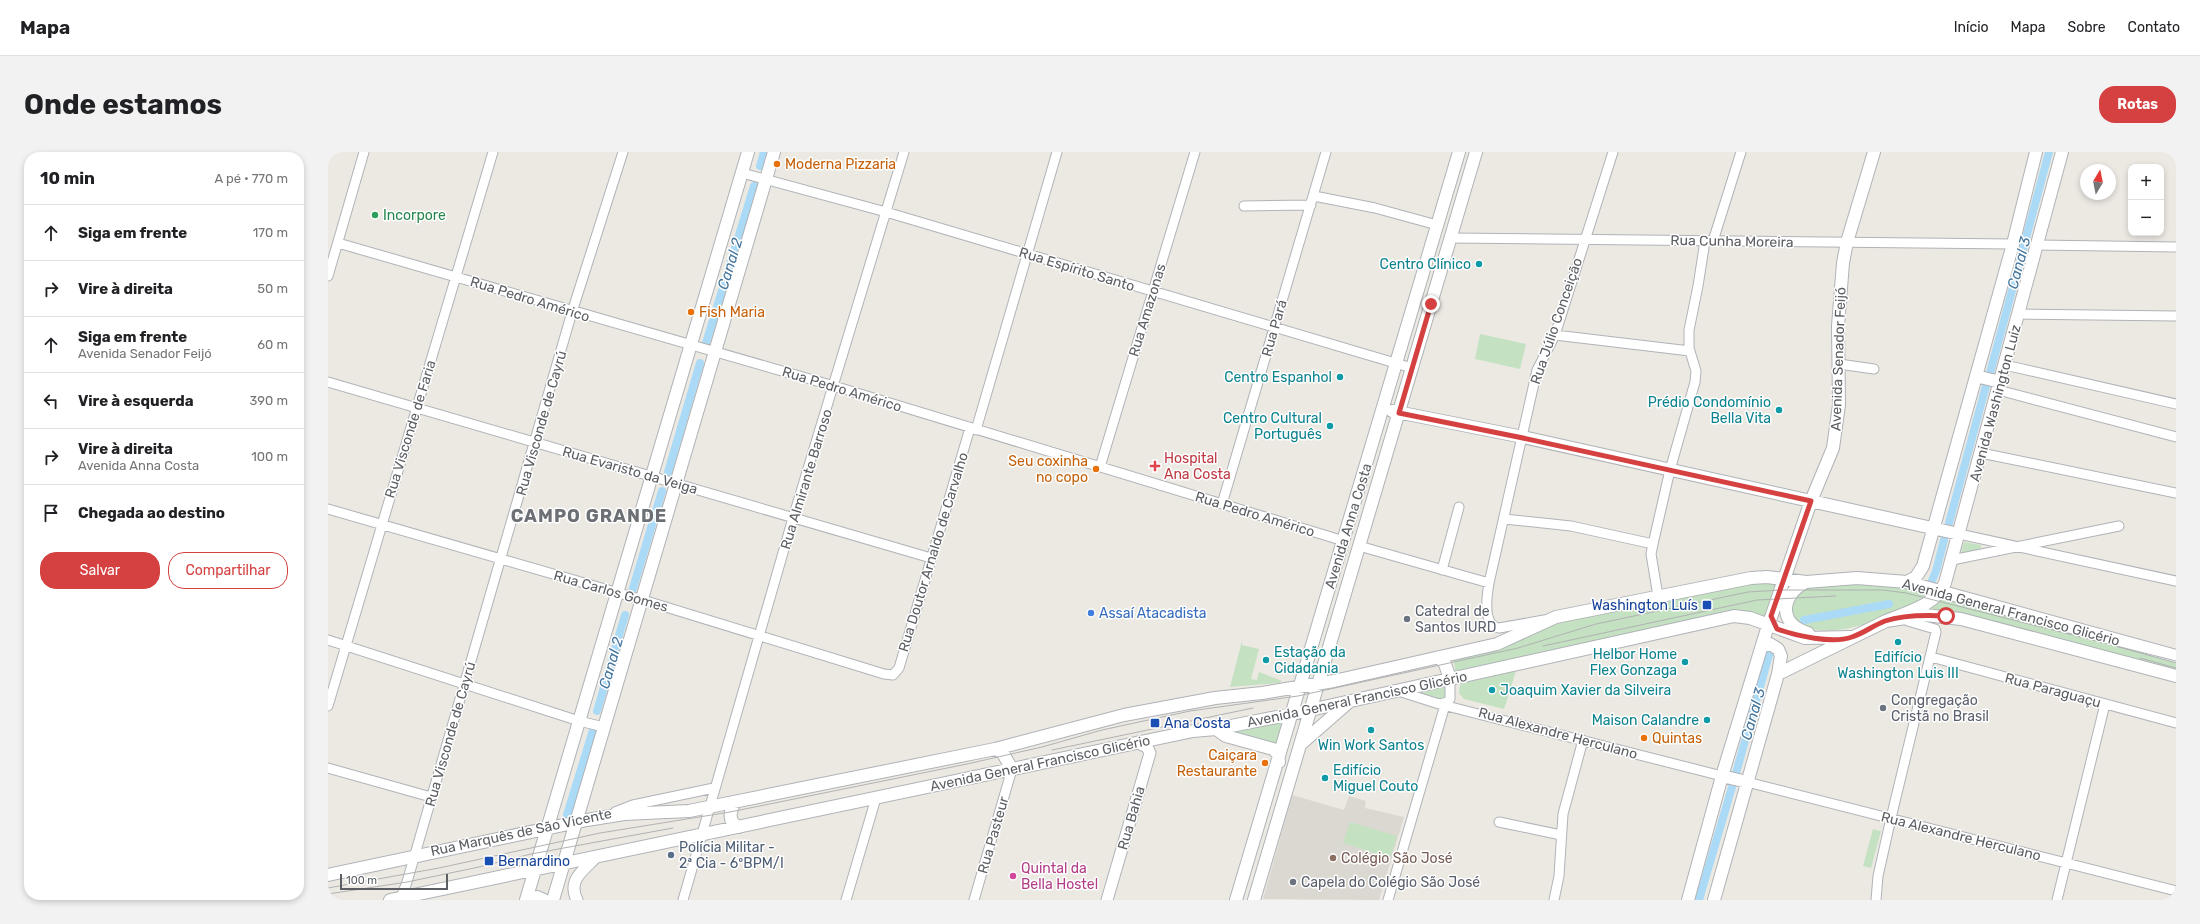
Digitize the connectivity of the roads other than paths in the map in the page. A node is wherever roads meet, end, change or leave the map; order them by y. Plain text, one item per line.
1 (364, 152) edge
2 (493, 152) edge
3 (623, 152) edge
4 (748, 152) edge
5 (774, 152) edge
6 (904, 152) edge
7 (1057, 152) edge
8 (1195, 152) edge
9 (1326, 152) edge
10 (1459, 152) edge
11 (1476, 152) edge
12 (1613, 152) edge
13 (1740, 152) edge
14 (1874, 152) edge
15 (2036, 152) edge
16 (2062, 152) edge
17 (742, 173) junction
18 (766, 178) junction
19 (1314, 196) junction
20 (1310, 205) junction
21 (1244, 206) dead end
22 (886, 212) junction
23 (1438, 225) junction
24 (1450, 238) junction
25 (1584, 239) junction
26 (1709, 241) junction
27 (1847, 242) junction
28 (338, 243) junction
29 (2013, 244) junction
30 (2037, 245) junction
31 (2176, 247) edge
32 (1027, 254) junction
33 (328, 276) edge
34 (456, 277) junction
35 (1153, 292) junction
36 (572, 312) junction
37 (2018, 314) junction
38 (2176, 316) edge
39 (1274, 328) junction
40 (1555, 335) junction
41 (691, 344) junction
42 (1690, 351) junction
43 (716, 352) junction
44 (1397, 363) junction
45 (1839, 364) junction
46 (2004, 365) junction
47 (1412, 368) junction
48 (1874, 369) dead end
49 (1976, 376) junction
50 (328, 382) edge
51 (834, 386) junction
52 (1999, 386) junction
53 (2176, 404) edge
54 (416, 408) junction
55 (1383, 410) junction
56 (1399, 413) junction
57 (973, 429) junction
58 (2176, 437) edge
59 (1523, 438) junction
60 (536, 442) junction
61 (1981, 453) junction
62 (1100, 467) junction
63 (1670, 470) junction
64 (652, 476) junction
65 (677, 484) junction
66 (2176, 493) edge
67 (1811, 501) junction
68 (1222, 504) junction
69 (1459, 507) dead end
70 (328, 509) edge
71 (793, 518) junction
72 (1504, 519) junction
73 (381, 524) junction
74 (2119, 526) dead end
75 (1934, 528) junction
76 (1959, 534) junction
77 (2056, 539) junction
78 (1987, 540) junction
79 (1344, 541) junction
80 (1653, 544) junction
81 (1359, 546) junction
82 (2018, 547) junction
83 (1987, 553) junction
84 (2053, 554) junction
85 (932, 558) junction
86 (501, 559) junction
87 (1952, 560) junction
88 (1442, 570) junction
89 (1349, 578) junction
90 (1785, 580) junction
91 (2176, 581) edge
92 (1806, 582) junction
93 (1907, 582) junction
94 (1489, 583) junction
95 (1939, 592) junction
96 (617, 593) junction
97 (1658, 596) junction
98 (643, 600) junction
99 (1742, 616) junction
100 (1903, 618) junction
101 (1546, 620) junction
102 (1886, 620) junction
103 (1772, 623) junction
104 (761, 636) junction
105 (1836, 638) junction
106 (1851, 638) junction
107 (328, 640) edge
108 (1762, 643) junction
109 (346, 645) junction
110 (2176, 656) edge
111 (1439, 657) junction
112 (1931, 657) junction
113 (1325, 662) junction
114 (1778, 674) junction
115 (893, 675) joint
116 (2176, 676) edge
117 (1351, 677) junction
118 (1450, 679) junction
119 (465, 683) junction
120 (1318, 683) junction
121 (1300, 687) junction
122 (1394, 690) junction
123 (1352, 699) junction
124 (2105, 704) junction
125 (1442, 705) junction
126 (328, 706) edge
127 (1311, 710) junction
128 (1292, 714) junction
129 (579, 721) junction
130 (2176, 723) edge
131 (604, 727) junction
132 (1216, 728) junction
133 (1583, 740) junction
134 (1138, 742) junction
135 (1301, 744) junction
136 (995, 749) junction
137 (1279, 762) junction
138 (328, 768) edge
139 (1012, 769) junction
140 (1724, 776) junction
141 (1743, 781) junction
142 (714, 788) junction
143 (431, 797) junction
144 (876, 798) junction
145 (735, 802) junction
146 (709, 807) junction
147 (601, 818) junction
148 (1891, 818) junction
149 (1499, 822) dead end
150 (575, 823) junction
151 (739, 827) junction
152 (547, 829) junction
153 (702, 835) junction
154 (1562, 835) junction
155 (415, 855) junction
156 (595, 858) junction
157 (2065, 863) junction
158 (563, 864) junction
159 (535, 870) junction
160 (328, 875) edge
161 (2176, 891) edge
162 (397, 899) edge
163 (526, 900) edge
164 (530, 900) edge
165 (544, 900) edge
166 (553, 900) edge
167 (578, 900) edge
168 (683, 900) edge
169 (846, 900) edge
170 (974, 900) edge
171 (1107, 900) edge
172 (1237, 900) edge
173 (1254, 900) edge
174 (1388, 900) edge
175 (1554, 900) edge
176 (1688, 900) edge
177 (1714, 900) edge
178 (1876, 900) edge
179 (2057, 900) edge

1 - 28 street
2 - 34 street, Rua Visconde de Faria
3 - 36 street, Rua Visconde de Cayrú
4 - 17 main road
5 - 18 main road
6 - 22 street, Rua Almirante Barroso
7 - 32 street, Rua Doutor Arnaldo de Carvalho
8 - 35 street, Rua Amazonas
9 - 19 street, Rua Pará
10 - 23 main road, Avenida Anna Costa
11 - 24 main road, Avenida Anna Costa
12 - 25 street, Rua Júlio Conceição
13 - 26 street
14 - 27 main road, Avenida Senador Feijó
15 - 29 main road, Avenida Washington Luiz
16 - 30 main road, Avenida Washington Luiz
17 - 18 street, Rua Espírito Santo
17 - 41 main road
18 - 22 street, Rua Espírito Santo
18 - 43 main road
19 - 20 street, Rua Pará
19 - 23 street
20 - 21 street
20 - 39 street, Rua Pará
22 - 32 street, Rua Espírito Santo
22 - 51 street, Rua Almirante Barroso
23 - 44 main road, Avenida Anna Costa
24 - 25 street, Rua Cunha Moreira
24 - 47 main road, Avenida Anna Costa
25 - 26 street, Rua Cunha Moreira
25 - 40 street, Rua Júlio Conceição
26 - 27 street, Rua Cunha Moreira
26 - 42 street
27 - 29 street, Rua Cunha Moreira
27 - 45 main road, Avenida Senador Feijó
28 - 33 street
28 - 34 street, Rua Pedro Américo
29 - 49 main road, Avenida Washington Luiz
30 - 31 street
30 - 37 main road, Avenida Washington Luiz
32 - 35 street, Rua Espírito Santo
32 - 57 street, Rua Doutor Arnaldo de Carvalho
34 - 36 street, Rua Pedro Américo
34 - 54 street, Rua Visconde de Faria
35 - 39 street, Rua Espírito Santo
35 - 62 street, Rua Amazonas
36 - 41 street, Rua Pedro Américo
36 - 60 street, Rua Visconde de Cayrú
37 - 38 street
37 - 46 main road, Avenida Washington Luiz
39 - 44 street, Rua Espírito Santo
39 - 68 street, Rua Pará
40 - 42 street
40 - 59 street, Rua Júlio Conceição
41 - 43 street, Rua Pedro Américo
41 - 64 main road
42 - 63 street
43 - 51 street, Rua Pedro Américo
43 - 65 main road
44 - 47 street, Rua Espírito Santo
44 - 55 main road, Avenida Anna Costa
45 - 48 street
45 - 67 main road, Avenida Senador Feijó
46 - 52 main road, Avenida Washington Luiz
46 - 53 street
47 - 56 main road, Avenida Anna Costa
49 - 52 main road
49 - 75 main road, Avenida Washington Luiz
50 - 54 street, Rua Evaristo da Veiga
51 - 57 street, Rua Pedro Américo
51 - 71 street, Rua Almirante Barroso
52 - 58 street
52 - 61 main road, Avenida Washington Luiz
54 - 60 street, Rua Evaristo da Veiga
54 - 73 street, Rua Visconde de Faria
55 - 56 main road
55 - 79 main road, Avenida Anna Costa
56 - 59 main road
56 - 81 main road, Avenida Anna Costa
57 - 62 street, Rua Pedro Américo
57 - 85 street, Rua Doutor Arnaldo de Carvalho
59 - 63 main road
59 - 72 street, Rua Júlio Conceição
60 - 64 street, Rua Evaristo da Veiga
60 - 86 street, Rua Visconde de Cayrú
61 - 66 street
61 - 76 main road, Avenida Washington Luiz
62 - 68 street, Rua Pedro Américo
63 - 67 main road
63 - 80 street
64 - 65 street, Rua Evaristo da Veiga
64 - 96 main road
65 - 71 street, Rua Evaristo da Veiga
65 - 98 main road
67 - 75 main road
67 - 90 main road, Avenida Senador Feijó
68 - 79 street, Rua Pedro Américo
69 - 88 street
70 - 73 street, Rua Carlos Gomes
71 - 85 street, Rua Evaristo da Veiga
71 - 104 street, Rua Almirante Barroso
72 - 80 street
72 - 94 street, Rua Júlio Conceição
73 - 86 street, Rua Carlos Gomes
73 - 109 street, Rua Visconde de Faria
74 - 77 street
75 - 76 main road
75 - 93 main road, Avenida Washington Luiz
76 - 78 street
76 - 87 main road, Avenida Washington Luiz
77 - 82 street
77 - 84 street
78 - 82 street
78 - 83 street
79 - 89 main road
79 - 121 main road, Avenida Anna Costa
80 - 97 street
81 - 88 street
81 - 89 main road, Avenida Anna Costa
82 - 83 street
82 - 84 street
83 - 87 street
84 - 91 street
85 - 115 street, Rua Doutor Arnaldo de Carvalho
86 - 96 street, Rua Carlos Gomes
86 - 119 street, Rua Visconde de Cayrú
87 - 95 main road, Avenida Washington Luiz
88 - 94 street
89 - 113 main road, Avenida Anna Costa
90 - 92 main road, Avenida General Francisco Glicério
90 - 97 main road, Avenida General Francisco Glicério
90 - 103 main road
92 - 93 main road, Avenida General Francisco Glicério
92 - 105 main road
93 - 95 main road, Avenida General Francisco Glicério
94 - 101 street, Rua Júlio Conceição
95 - 102 main road, Avenida Washington Luiz
95 - 110 main road, Avenida General Francisco Glicério
96 - 98 street, Rua Carlos Gomes
96 - 129 main road
97 - 101 main road, Avenida General Francisco Glicério
98 - 104 street, Rua Carlos Gomes
98 - 131 main road
99 - 103 main road, Avenida General Francisco Glicério
99 - 108 main road
99 - 118 main road, Avenida General Francisco Glicério
100 - 102 main road, Avenida General Francisco Glicério
100 - 112 street
100 - 116 main road, Avenida General Francisco Glicério
101 - 111 main road, Avenida General Francisco Glicério
102 - 106 main road, Avenida General Francisco Glicério
103 - 105 main road, Avenida General Francisco Glicério
103 - 108 main road
104 - 115 street, Rua Carlos Gomes
104 - 142 street, Rua Almirante Barroso
105 - 106 main road, Avenida General Francisco Glicério
106 - 114 main road
107 - 109 street
108 - 114 main road
108 - 140 main road
109 - 119 street
109 - 126 street, Rua Visconde de Faria
111 - 117 main road, Avenida General Francisco Glicério
111 - 118 main road
112 - 124 street, Rua Paraguaçu
112 - 148 street
113 - 117 main road
113 - 120 main road, Avenida Anna Costa
114 - 141 main road
117 - 120 main road, Avenida General Francisco Glicério
118 - 122 main road, Avenida General Francisco Glicério
118 - 125 street
119 - 129 street
119 - 143 street, Rua Visconde de Cayrú
120 - 121 main road, Avenida General Francisco Glicério
120 - 127 main road, Avenida Anna Costa
121 - 128 main road, Avenida Anna Costa
121 - 136 main road, Avenida General Francisco Glicério
122 - 123 main road, Avenida General Francisco Glicério
122 - 125 street, Rua Alexandre Herculano
123 - 127 main road, Avenida General Francisco Glicério
123 - 135 main road
124 - 130 street, Rua Paraguaçu
124 - 157 street
125 - 133 street, Rua Alexandre Herculano
125 - 174 street
127 - 128 main road, Avenida General Francisco Glicério
127 - 135 main road, Avenida Anna Costa
128 - 132 main road, Avenida General Francisco Glicério
128 - 137 main road, Avenida Anna Costa
129 - 131 street
129 - 152 main road
131 - 150 main road
132 - 134 main road, Avenida General Francisco Glicério
132 - 137 main road
133 - 140 street, Rua Alexandre Herculano
133 - 154 street
134 - 139 main road, Avenida General Francisco Glicério
134 - 171 street, Rua Bahia
135 - 173 main road, Avenida Anna Costa
136 - 139 main road
136 - 145 main road, Avenida General Francisco Glicério
137 - 172 main road, Avenida Anna Costa
138 - 143 street
139 - 144 main road, Avenida General Francisco Glicério
139 - 170 street, Rua Pasteur
140 - 141 main road
140 - 176 main road
141 - 148 street, Rua Alexandre Herculano
141 - 177 main road
142 - 146 street, Rua Almirante Barroso
142 - 147 street, Rua Marquês de São Vicente
143 - 155 street, Rua Visconde de Cayrú
144 - 151 main road, Avenida General Francisco Glicério
144 - 169 street
145 - 146 main road, Avenida General Francisco Glicério
145 - 151 main road
146 - 147 main road, Avenida General Francisco Glicério
146 - 153 street, Rua Almirante Barroso
147 - 150 main road, Rua Marquês de São Vicente
148 - 157 street, Rua Alexandre Herculano
148 - 178 street
149 - 154 street
150 - 152 main road, Rua Marquês de São Vicente
150 - 158 main road
151 - 153 main road, Avenida General Francisco Glicério
152 - 155 main road, Rua Marquês de São Vicente
152 - 159 main road
153 - 156 main road, Avenida General Francisco Glicério
153 - 168 street, Rua Almirante Barroso
154 - 175 street
155 - 160 main road, Rua Marquês de São Vicente
155 - 162 street, Rua Visconde de Cayrú
156 - 158 main road, Avenida General Francisco Glicério
156 - 167 street
157 - 161 street, Rua Alexandre Herculano
157 - 179 street
158 - 159 main road, Avenida General Francisco Glicério
158 - 166 main road
159 - 162 main road, Avenida General Francisco Glicério
159 - 163 main road
164 - 165 main road

